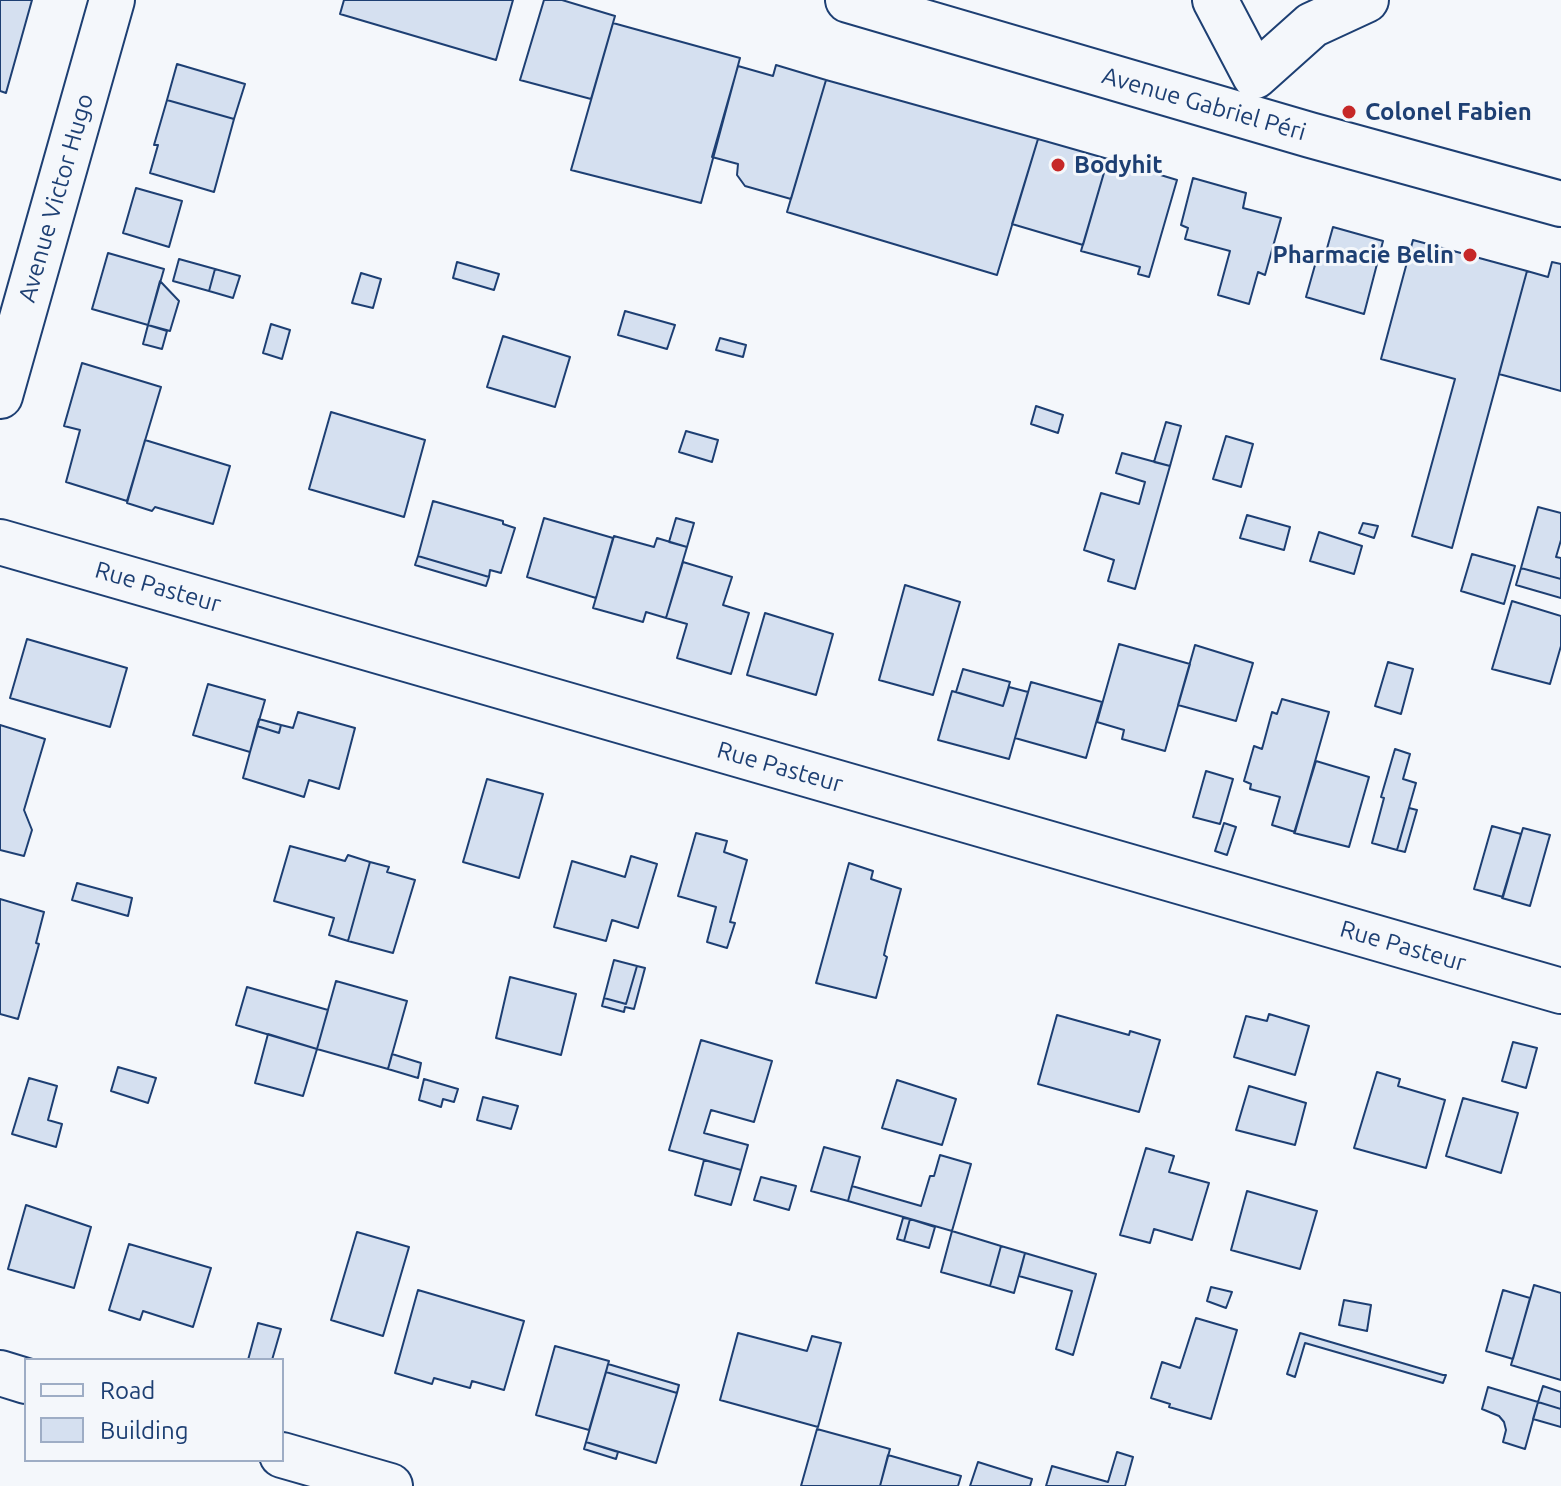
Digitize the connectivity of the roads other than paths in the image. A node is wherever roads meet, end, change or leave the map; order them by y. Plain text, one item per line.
1 (112, 0) edge
2 (848, 0) edge
3 (1215, 0) edge
4 (1366, 0) edge
5 (1250, 96) junction
6 (1561, 204) edge
7 (0, 396) edge
8 (0, 542) edge
9 (1561, 991) edge
10 (0, 1373) edge
11 (24, 1380) edge
12 (284, 1456) edge
13 (390, 1486) edge

1 - 7 street, Avenue Victor Hugo
2 - 5 street, Avenue Gabriel Péri
3 - 5 street
4 - 5 street
5 - 6 street, Avenue Gabriel Péri
8 - 9 street, Rue Pasteur
10 - 11 street
12 - 13 street

